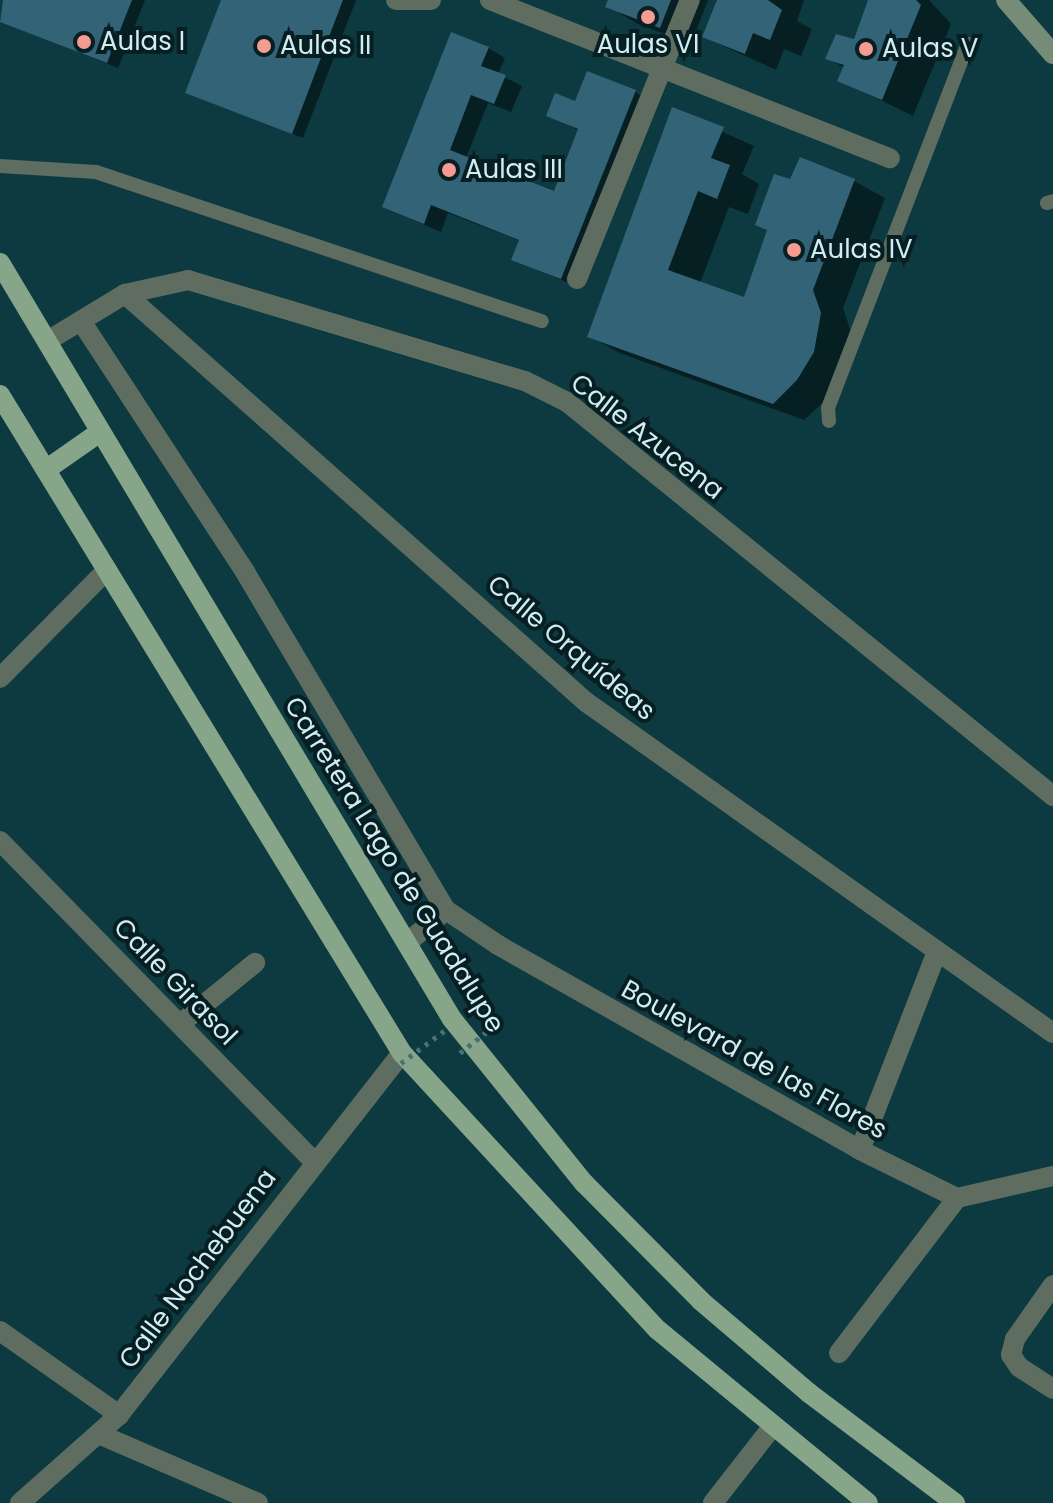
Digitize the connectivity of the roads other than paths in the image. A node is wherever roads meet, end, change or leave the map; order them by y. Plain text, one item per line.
1 (396, 0) edge
2 (431, 0) edge
3 (490, 0) edge
4 (690, 0) edge
5 (1006, 0) edge
6 (968, 44) dead end
7 (1053, 54) edge
8 (661, 68) junction
9 (890, 158) dead end
10 (0, 166) edge
11 (0, 263) edge
12 (577, 279) dead end
13 (125, 294) junction
14 (81, 321) junction
15 (542, 321) dead end
16 (49, 340) junction
17 (2, 403) edge
18 (829, 421) dead end
19 (100, 432) junction
20 (47, 469) junction
21 (107, 570) junction
22 (0, 678) edge
23 (1053, 796) edge
24 (0, 841) edge
25 (446, 910) junction
26 (407, 943) junction
27 (937, 951) junction
28 (255, 963) dead end
29 (180, 1024) junction
30 (1053, 1033) edge
31 (398, 1061) junction
32 (860, 1150) junction
33 (313, 1161) junction
34 (1053, 1176) edge
35 (957, 1198) junction
36 (1053, 1285) edge
37 (0, 1331) edge
38 (839, 1353) dead end
39 (1053, 1389) edge
40 (119, 1415) junction
41 (773, 1426) junction
42 (101, 1435) junction
43 (20, 1503) edge
44 (258, 1503) edge
45 (713, 1503) edge
46 (868, 1503) edge
47 (955, 1503) edge

1 - 2 street
3 - 8 street
4 - 8 street
5 - 7 main road
6 - 18 lane
8 - 9 street
8 - 12 street
10 - 15 lane
11 - 16 main road, Carretera Lago de Guadalupe
13 - 14 street, Calle Azucena
13 - 23 street, Calle Azucena
13 - 27 street, Calle Orquídeas
14 - 16 street, Calle Azucena
14 - 25 street
16 - 19 main road, Carretera Lago de Guadalupe
17 - 20 main road
19 - 20 main road
19 - 26 main road, Carretera Lago de Guadalupe
20 - 21 main road
21 - 22 street
21 - 31 main road
24 - 29 street, Calle Girasol
25 - 26 street
25 - 32 street, Boulevard de las Flores
26 - 47 main road, Carretera Lago de Guadalupe
27 - 30 street, Calle Orquídeas
27 - 32 street
28 - 29 street
29 - 33 street, Calle Girasol
31 - 33 street, Calle Nochebuena
31 - 41 main road
32 - 35 street, Boulevard de las Flores
33 - 40 street, Calle Nochebuena
34 - 35 street
35 - 38 street
36 - 39 street
37 - 40 street
40 - 42 street, Calle Nochebuena
41 - 45 street
41 - 46 main road
42 - 43 street, Calle Nochebuena
42 - 44 street

